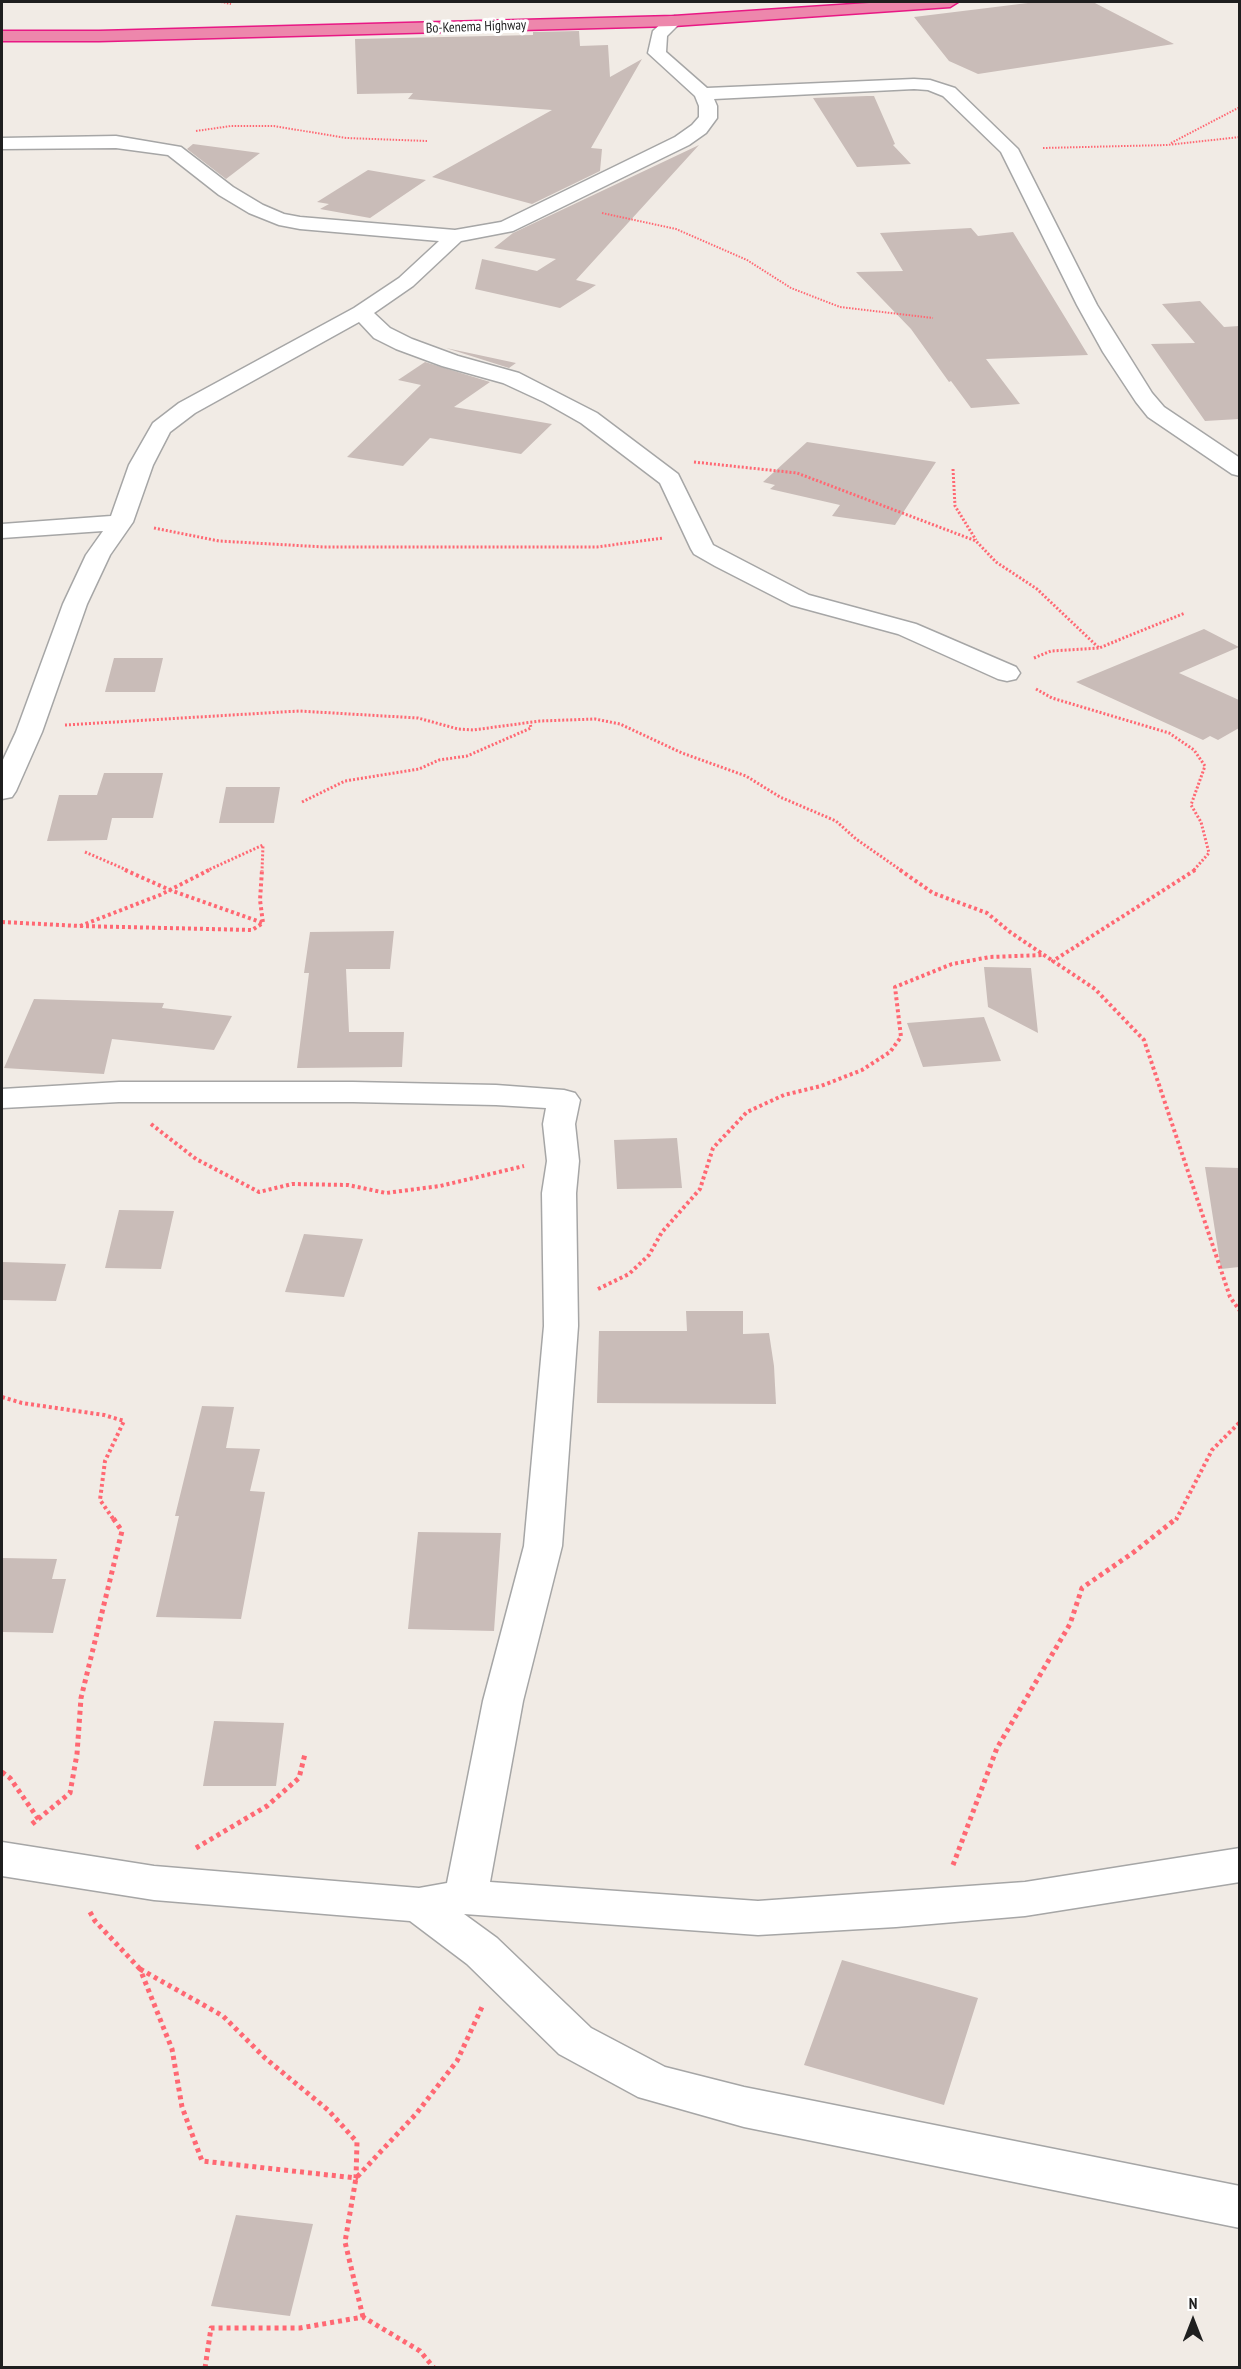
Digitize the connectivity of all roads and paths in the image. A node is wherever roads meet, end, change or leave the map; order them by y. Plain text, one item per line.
1 (950, 2) edge
2 (674, 21) junction
3 (2, 36) edge
4 (703, 94) junction
5 (1239, 108) edge
6 (193, 131) dead end
7 (1239, 137) edge
8 (427, 141) dead end
9 (2, 143) edge
10 (1167, 145) junction
11 (1009, 149) junction
12 (554, 203) junction
13 (455, 236) junction
14 (361, 312) junction
15 (933, 318) dead end
16 (646, 459) junction
17 (953, 469) dead end
18 (1239, 469) edge
19 (121, 522) junction
20 (2, 531) edge
21 (694, 533) junction
22 (976, 540) junction
23 (1185, 613) dead end
24 (1099, 648) junction
25 (1007, 673) junction
26 (32, 723) junction
27 (530, 723) junction
28 (4, 781) edge
29 (302, 802) dead end
30 (86, 852) dead end
31 (170, 890) junction
32 (2, 922) edge
33 (263, 923) junction
34 (80, 926) junction
35 (1045, 955) junction
36 (1053, 961) junction
37 (118, 1092) junction
38 (2, 1099) edge
39 (563, 1155) junction
40 (561, 1302) junction
41 (1239, 1311) edge
42 (2, 1397) edge
43 (1239, 1422) edge
44 (305, 1754) dead end
45 (2, 1772) edge
46 (39, 1820) junction
47 (30, 1826) dead end
48 (2, 1859) edge
49 (1239, 1865) edge
50 (65, 1869) junction
51 (154, 1883) junction
52 (466, 1897) junction
53 (419, 1905) junction
54 (941, 1907) junction
55 (482, 1951) junction
56 (140, 1969) junction
57 (356, 2178) junction
58 (1239, 2207) edge
59 (363, 2317) junction
60 (205, 2367) edge
61 (434, 2367) edge

1 - 2 highway, Bo-Kenema Highway
2 - 3 highway, Bo-Kenema Highway
2 - 4 street
4 - 11 street
4 - 12 street
5 - 10 path
6 - 8 path
7 - 10 path
9 - 13 street
10 - 11 path
11 - 18 street
12 - 13 street
12 - 15 path
13 - 14 street
14 - 16 street
14 - 19 street
16 - 21 street
16 - 22 path
17 - 22 path
19 - 20 street
19 - 21 path
19 - 26 street
21 - 25 street
22 - 24 path
23 - 24 path
24 - 25 path
25 - 36 path
26 - 27 path
26 - 28 street
27 - 29 path
27 - 35 path
30 - 31 path
31 - 33 path
31 - 33 path
31 - 34 path
32 - 34 path
33 - 34 path
35 - 36 path
35 - 40 path
36 - 41 path
37 - 38 street
37 - 39 path
37 - 39 street
39 - 40 street
40 - 52 street
42 - 46 path
43 - 54 path
44 - 51 path
45 - 46 path
46 - 47 path
48 - 50 street
49 - 54 street
50 - 51 street
50 - 56 path
51 - 53 street
52 - 53 street
52 - 54 street
53 - 55 street
55 - 57 path
55 - 58 street
56 - 57 path
56 - 57 path
57 - 59 path
59 - 60 path
59 - 61 path

